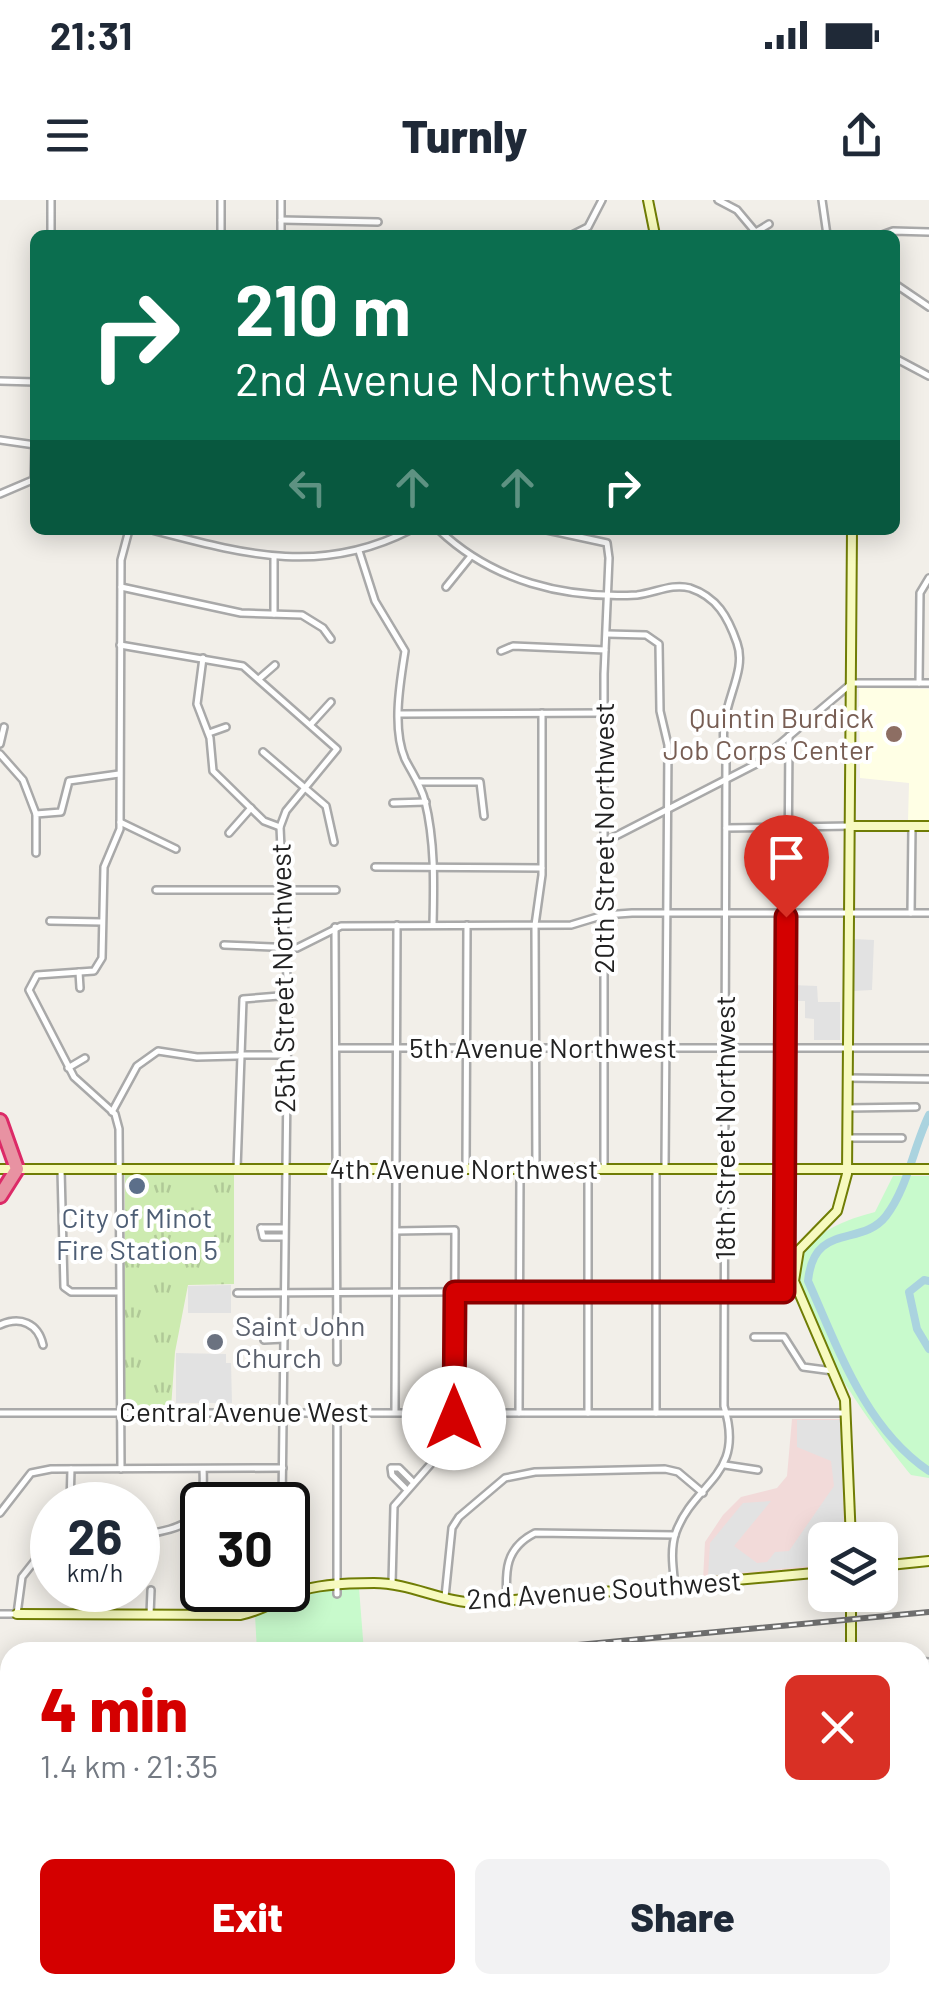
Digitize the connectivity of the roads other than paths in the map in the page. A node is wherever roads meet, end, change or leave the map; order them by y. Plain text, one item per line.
1 (51, 200) edge
2 (220, 200) edge
3 (280, 200) edge
4 (602, 200) edge
5 (648, 200) edge
6 (718, 200) edge
7 (822, 200) edge
8 (281, 220) junction
9 (378, 222) dead end
10 (769, 224) dead end
11 (51, 230) edge
12 (221, 230) edge
13 (281, 230) edge
14 (582, 230) edge
15 (654, 230) edge
16 (754, 230) edge
17 (762, 230) edge
18 (826, 230) edge
19 (900, 231) edge
20 (929, 232) edge
21 (900, 287) edge
22 (929, 307) edge
23 (900, 361) edge
24 (929, 376) edge
25 (0, 381) edge
26 (30, 382) edge
27 (0, 440) edge
28 (30, 444) edge
29 (30, 481) edge
30 (0, 494) edge
31 (128, 535) edge
32 (170, 535) edge
33 (190, 535) edge
34 (397, 535) edge
35 (445, 535) edge
36 (581, 535) edge
37 (852, 535) edge
38 (189, 540) junction
39 (359, 550) junction
40 (470, 556) junction
41 (274, 557) junction
42 (929, 578) edge
43 (446, 586) dead end
44 (120, 587) junction
45 (608, 595) junction
46 (274, 615) junction
47 (606, 634) junction
48 (330, 639) dead end
49 (120, 645) junction
50 (501, 650) dead end
51 (605, 650) junction
52 (404, 656) junction
53 (414, 656) dead end
54 (203, 658) junction
55 (275, 665) dead end
56 (260, 678) junction
57 (919, 682) junction
58 (852, 683) junction
59 (929, 683) edge
60 (331, 702) dead end
61 (400, 714) junction
62 (542, 714) junction
63 (604, 714) junction
64 (311, 724) junction
65 (226, 727) dead end
66 (4, 728) dead end
67 (209, 733) junction
68 (789, 736) junction
69 (0, 744) edge
70 (263, 752) dead end
71 (0, 754) edge
72 (120, 774) junction
73 (725, 781) junction
74 (419, 782) junction
75 (304, 787) junction
76 (426, 802) junction
77 (393, 803) dead end
78 (251, 808) junction
79 (667, 810) junction
80 (36, 814) junction
81 (484, 816) dead end
82 (120, 822) junction
83 (787, 826) junction
84 (852, 826) junction
85 (929, 826) edge
86 (280, 827) junction
87 (912, 827) junction
88 (726, 828) junction
89 (229, 833) dead end
90 (334, 842) dead end
91 (604, 842) junction
92 (176, 850) dead end
93 (36, 853) dead end
94 (375, 867) dead end
95 (434, 867) junction
96 (542, 868) junction
97 (156, 890) dead end
98 (282, 890) junction
99 (336, 890) dead end
100 (725, 912) junction
101 (786, 912) junction
102 (850, 912) junction
103 (666, 913) junction
104 (911, 913) junction
105 (929, 913) edge
106 (604, 915) junction
107 (50, 921) dead end
108 (102, 922) junction
109 (398, 925) junction
110 (432, 925) junction
111 (467, 925) junction
112 (535, 925) junction
113 (335, 927) junction
114 (287, 944) junction
115 (224, 945) dead end
116 (79, 972) junction
117 (80, 988) dead end
118 (288, 1000) junction
119 (604, 1046) junction
120 (535, 1047) junction
121 (663, 1047) junction
122 (725, 1047) junction
123 (338, 1048) junction
124 (397, 1048) junction
125 (466, 1048) junction
126 (785, 1048) junction
127 (847, 1048) junction
128 (929, 1048) edge
129 (286, 1055) junction
130 (238, 1056) junction
131 (85, 1058) dead end
132 (68, 1068) junction
133 (847, 1078) junction
134 (929, 1079) edge
135 (916, 1107) dead end
136 (847, 1108) junction
137 (112, 1112) junction
138 (0, 1122) edge
139 (847, 1138) junction
140 (902, 1138) dead end
141 (397, 1168) junction
142 (0, 1169) edge
143 (117, 1169) junction
144 (237, 1169) junction
145 (284, 1169) junction
146 (338, 1169) junction
147 (466, 1169) junction
148 (520, 1169) junction
149 (724, 1169) junction
150 (786, 1169) junction
151 (848, 1169) junction
152 (929, 1169) edge
153 (16, 1170) junction
154 (61, 1170) junction
155 (536, 1170) junction
156 (588, 1170) junction
157 (604, 1170) junction
158 (660, 1170) junction
159 (0, 1196) edge
160 (283, 1228) junction
161 (396, 1231) junction
162 (283, 1237) junction
163 (796, 1290) junction
164 (116, 1292) junction
165 (397, 1292) junction
166 (455, 1292) junction
167 (520, 1292) junction
168 (588, 1292) junction
169 (656, 1292) junction
170 (725, 1292) junction
171 (784, 1292) junction
172 (237, 1293) dead end
173 (283, 1293) junction
174 (337, 1293) junction
175 (0, 1325) edge
176 (754, 1337) dead end
177 (264, 1340) dead end
178 (284, 1340) junction
179 (43, 1345) dead end
180 (337, 1362) dead end
181 (833, 1371) junction
182 (120, 1412) junction
183 (337, 1412) junction
184 (395, 1412) junction
185 (454, 1412) junction
186 (520, 1412) junction
187 (0, 1413) edge
188 (284, 1413) junction
189 (588, 1413) junction
190 (848, 1413) junction
191 (656, 1414) junction
192 (726, 1414) junction
193 (724, 1465) junction
194 (203, 1468) junction
195 (284, 1468) junction
196 (121, 1469) junction
197 (71, 1470) junction
198 (758, 1470) dead end
199 (412, 1481) junction
200 (71, 1482) edge
201 (283, 1482) edge
202 (405, 1488) junction
203 (703, 1493) junction
204 (0, 1514) edge
205 (851, 1522) edge
206 (160, 1531) edge
207 (675, 1535) junction
208 (929, 1560) edge
209 (30, 1563) edge
210 (898, 1564) edge
211 (808, 1574) edge
212 (392, 1584) junction
213 (675, 1586) junction
214 (337, 1590) junction
215 (444, 1600) junction
216 (507, 1601) junction
217 (851, 1612) edge
218 (0, 1614) edge
219 (17, 1614) junction
220 (85, 1614) joint
221 (215, 1614) joint
222 (150, 1615) joint
223 (851, 1642) edge

1 - 11 street
2 - 12 street
3 - 8 street
4 - 14 street
5 - 15 street
6 - 16 street
7 - 18 street
8 - 9 street
8 - 13 street
10 - 17 street
19 - 20 street
21 - 22 street
23 - 24 street
25 - 26 street
27 - 28 street
29 - 30 street
31 - 44 street
32 - 38 street
33 - 38 street
34 - 39 street
35 - 40 street, 18th Street Northwest
36 - 45 street, 20th Street Northwest
37 - 58 street
38 - 41 street
39 - 41 street
39 - 52 street
40 - 43 street
40 - 45 street, 18th Street Northwest
41 - 46 street
42 - 57 street
44 - 46 street
44 - 49 street
45 - 47 street, 20th Street Northwest
45 - 73 street, 18th Street Northwest
46 - 48 street
47 - 51 street, 20th Street Northwest
47 - 79 street
49 - 54 street
49 - 72 street
50 - 51 street
51 - 63 street, 20th Street Northwest
52 - 53 street
52 - 61 street
54 - 56 street
54 - 67 street
55 - 56 street
56 - 64 street
57 - 58 street
57 - 59 street
58 - 68 street
58 - 84 street
60 - 64 street
61 - 62 street
61 - 74 street
62 - 63 street
62 - 96 street
63 - 91 street, 20th Street Northwest
64 - 75 street, 25th Street Northwest
65 - 67 street
66 - 69 street
67 - 78 street
68 - 73 street
68 - 83 street
70 - 75 street
71 - 80 street
72 - 80 street
72 - 82 street
73 - 79 street
73 - 88 street, 18th Street Northwest
74 - 76 street
74 - 81 street
75 - 86 street, 25th Street Northwest
75 - 90 street
76 - 77 street
76 - 95 street
78 - 86 street
78 - 89 street
79 - 91 street
79 - 103 street
80 - 93 street
82 - 92 street
82 - 108 street
83 - 84 street
83 - 88 street
83 - 101 street
84 - 87 street
84 - 102 street
85 - 87 street
86 - 98 street, 25th Street Northwest
87 - 104 street
88 - 100 street, 18th Street Northwest
91 - 106 street, 20th Street Northwest
94 - 95 street
95 - 96 street
95 - 110 street
96 - 112 street
97 - 98 street
98 - 99 street
98 - 114 street, 25th Street Northwest
100 - 101 street
100 - 103 street
100 - 122 street, 18th Street Northwest
101 - 102 street
101 - 126 street
102 - 104 street
102 - 127 street
103 - 106 street
103 - 121 street
104 - 105 street
106 - 112 street
106 - 119 street, 20th Street Northwest
107 - 108 street
108 - 116 street
109 - 110 street
109 - 113 street
109 - 124 street
110 - 111 street
111 - 112 street
111 - 125 street
112 - 120 street
113 - 114 street
113 - 123 street
114 - 115 street
114 - 118 street, 25th Street Northwest
116 - 117 street
116 - 132 street
118 - 129 street, 25th Street Northwest
118 - 130 street
119 - 120 street, 5th Avenue Northwest
119 - 121 street, 5th Avenue Northwest
119 - 157 street, 20th Street Northwest
120 - 125 street, 5th Avenue Northwest
120 - 155 street
121 - 122 street, 5th Avenue Northwest
121 - 158 street
122 - 126 street, 5th Avenue Northwest
122 - 149 street, 18th Street Northwest
123 - 124 street, 5th Avenue Northwest
123 - 146 street
124 - 125 street, 5th Avenue Northwest
124 - 141 street
125 - 147 street
126 - 127 street, 5th Avenue Northwest
126 - 150 street
127 - 128 street, 5th Avenue Northwest
127 - 133 street
129 - 130 street
129 - 145 street, 25th Street Northwest
130 - 137 street
130 - 144 street
131 - 132 street
132 - 137 street
133 - 134 street
133 - 136 street
135 - 136 street
136 - 139 street
137 - 143 street
138 - 153 highway
139 - 140 street
139 - 151 street
141 - 146 street, 4th Avenue Northwest
141 - 147 street, 4th Avenue Northwest
141 - 161 street
142 - 153 street, 4th Avenue Northwest
143 - 144 street, 4th Avenue Northwest
143 - 154 street, 4th Avenue Northwest
143 - 164 street
144 - 145 street, 4th Avenue Northwest
145 - 146 street, 4th Avenue Northwest
145 - 160 street, 25th Street Northwest
146 - 174 street
147 - 148 street, 4th Avenue Northwest
148 - 155 street, 4th Avenue Northwest
148 - 167 street
149 - 150 street, 4th Avenue Northwest
149 - 158 street, 4th Avenue Northwest
149 - 170 street, 18th Street Northwest
150 - 151 street, 4th Avenue Northwest
150 - 171 street
151 - 152 street, 4th Avenue Northwest
151 - 163 street
153 - 154 street, 4th Avenue Northwest
153 - 159 highway
154 - 164 street
155 - 156 street, 4th Avenue Northwest
156 - 157 street, 4th Avenue Northwest
156 - 168 street
157 - 158 street, 4th Avenue Northwest
158 - 169 street
160 - 162 street, 25th Street Northwest
160 - 162 street, 25th Street Northwest
161 - 165 street
161 - 166 street
162 - 173 street, 25th Street Northwest
163 - 171 street
163 - 181 street
164 - 182 street
165 - 166 street
165 - 174 street
165 - 184 street
166 - 167 street
166 - 185 street
167 - 168 street
167 - 186 street
168 - 169 street
168 - 189 street
169 - 170 street
169 - 191 street
170 - 171 street
170 - 192 street, 18th Street Northwest
172 - 173 street
173 - 174 street
173 - 178 street, 25th Street Northwest
174 - 180 street
175 - 179 street
176 - 181 street
177 - 178 street
178 - 188 street, 25th Street Northwest
181 - 190 street
182 - 187 street, Central Avenue West
182 - 188 street, Central Avenue West
182 - 196 street
183 - 184 street, Central Avenue West
183 - 188 street, Central Avenue West
183 - 214 street
184 - 185 street, Central Avenue West
185 - 186 street, Central Avenue West
185 - 199 street
186 - 189 street, Central Avenue West
188 - 195 street, 25th Street Northwest
189 - 191 street, Central Avenue West
190 - 192 street, Central Avenue West
190 - 205 street
191 - 192 street, Central Avenue West
192 - 193 street, 18th Street Northwest
193 - 198 street
193 - 203 street
194 - 195 street
194 - 196 street
194 - 206 street
195 - 201 street, 25th Street Northwest
196 - 197 street
197 - 200 street
197 - 204 street
199 - 202 street
199 - 202 street
202 - 212 street
203 - 207 street
203 - 215 street
207 - 213 street
207 - 216 street
208 - 210 street
209 - 219 street
211 - 213 street, 2nd Avenue Southwest
212 - 214 street, 2nd Avenue Southwest
212 - 215 street, 2nd Avenue Southwest
213 - 216 street, 2nd Avenue Southwest
214 - 221 street, 2nd Avenue Southwest
215 - 216 street, 2nd Avenue Southwest
217 - 223 street
218 - 219 street, 2nd Avenue Southwest
219 - 220 street, 2nd Avenue Southwest
220 - 222 street, 2nd Avenue Southwest
221 - 222 street, 2nd Avenue Southwest

